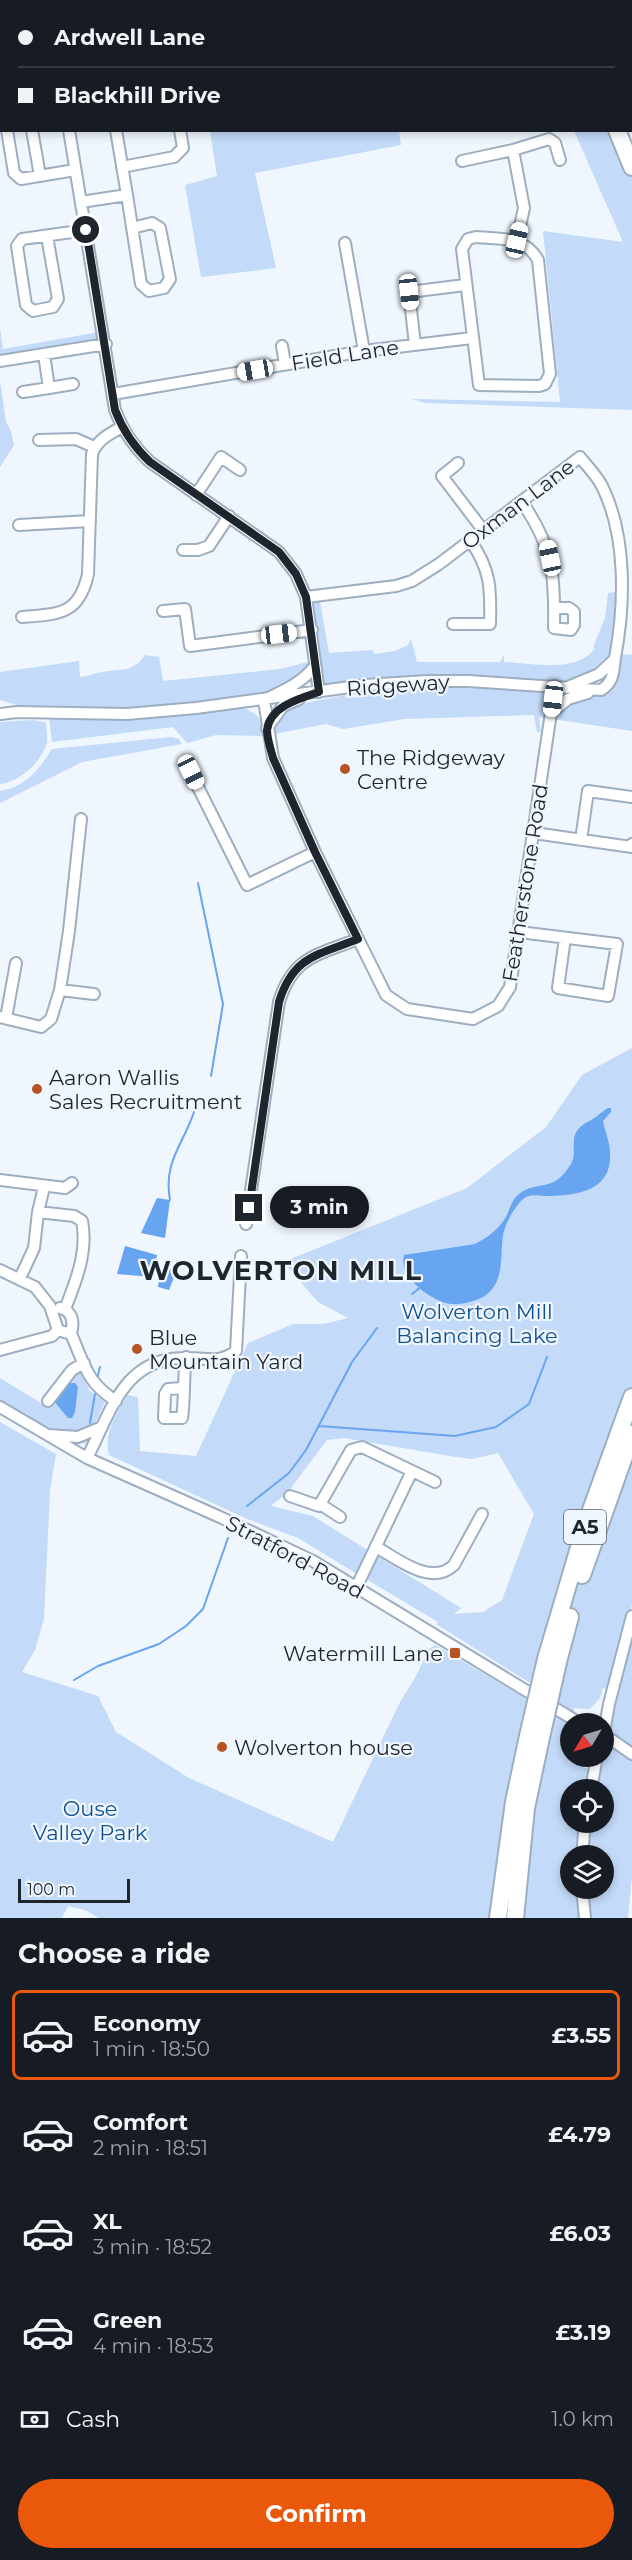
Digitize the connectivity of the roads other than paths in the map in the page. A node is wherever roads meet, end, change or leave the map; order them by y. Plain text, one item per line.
1 (7, 132) edge
2 (32, 132) edge
3 (69, 132) edge
4 (116, 132) edge
5 (180, 132) edge
6 (618, 132) edge
7 (513, 150) junction
8 (560, 160) dead end
9 (462, 161) dead end
10 (122, 167) junction
11 (632, 167) edge
12 (75, 170) junction
13 (40, 176) junction
14 (127, 195) junction
15 (81, 202) junction
16 (132, 228) junction
17 (86, 230) junction
18 (47, 236) junction
19 (517, 240) junction
20 (345, 243) dead end
21 (465, 285) junction
22 (472, 338) junction
23 (106, 344) junction
24 (415, 345) junction
25 (282, 346) dead end
26 (364, 351) junction
27 (44, 354) junction
28 (0, 361) edge
29 (285, 364) junction
30 (73, 384) dead end
31 (48, 388) junction
32 (23, 392) dead end
33 (113, 394) junction
34 (122, 427) junction
35 (39, 440) dead end
36 (94, 447) junction
37 (458, 463) dead end
38 (240, 470) dead end
39 (196, 495) junction
40 (522, 502) junction
41 (229, 516) junction
42 (90, 520) junction
43 (19, 525) dead end
44 (483, 530) junction
45 (470, 540) junction
46 (183, 550) dead end
47 (306, 597) junction
48 (555, 608) dead end
49 (163, 611) dead end
50 (22, 617) dead end
51 (453, 624) dead end
52 (312, 630) junction
53 (615, 659) junction
54 (315, 666) junction
55 (555, 686) junction
56 (567, 687) junction
57 (597, 690) junction
58 (319, 692) junction
59 (264, 700) junction
60 (0, 707) edge
61 (16, 712) junction
62 (552, 712) junction
63 (0, 714) edge
64 (267, 728) junction
65 (187, 765) dead end
66 (632, 797) edge
67 (81, 819) dead end
68 (534, 833) junction
69 (581, 840) junction
70 (632, 844) edge
71 (315, 852) junction
72 (519, 932) junction
73 (565, 938) junction
74 (358, 939) junction
75 (16, 963) dead end
76 (60, 990) junction
77 (94, 994) dead end
78 (5, 997) edge
79 (3, 1018) edge
80 (0, 1180) edge
81 (72, 1183) dead end
82 (44, 1186) junction
83 (38, 1212) junction
84 (246, 1224) dead end
85 (241, 1256) dead end
86 (0, 1270) edge
87 (20, 1278) junction
88 (50, 1306) junction
89 (65, 1310) junction
90 (58, 1330) junction
91 (71, 1334) junction
92 (0, 1350) edge
93 (186, 1357) junction
94 (84, 1363) junction
95 (182, 1388) dead end
96 (632, 1397) edge
97 (48, 1401) dead end
98 (116, 1401) junction
99 (0, 1407) edge
100 (102, 1427) junction
101 (45, 1434) junction
102 (632, 1434) edge
103 (87, 1458) junction
104 (412, 1472) junction
105 (435, 1482) dead end
106 (291, 1496) dead end
107 (320, 1504) junction
108 (482, 1514) dead end
109 (340, 1517) dead end
110 (376, 1547) junction
111 (356, 1588) junction
112 (632, 1616) edge
113 (552, 1660) junction
114 (563, 1713) edge
115 (607, 1713) edge
116 (534, 1739) junction
117 (614, 1747) edge
118 (632, 1754) edge
119 (583, 1899) edge
120 (498, 1918) edge
121 (515, 1918) edge
122 (585, 1918) edge

1 - 13 street
2 - 13 street
3 - 12 street
4 - 10 street
5 - 10 street
6 - 11 highway
7 - 8 street
7 - 9 street
7 - 19 street
10 - 14 street
12 - 13 street
12 - 15 street
14 - 15 street
14 - 16 street
15 - 17 street
16 - 16 street
17 - 18 street
17 - 23 street
18 - 18 street
19 - 21 street
19 - 22 street
20 - 26 street
21 - 22 street
21 - 24 street
22 - 24 street, Field Lane
23 - 27 street
23 - 33 street
24 - 26 street, Field Lane
25 - 29 street
26 - 29 street, Field Lane
27 - 28 street
27 - 31 street
29 - 33 street, Field Lane
30 - 31 street
31 - 32 street
33 - 34 street
34 - 36 street
34 - 39 street
35 - 36 street
36 - 42 street
37 - 44 street
38 - 39 street
39 - 41 street
40 - 44 street, Oxman Lane
40 - 48 street
40 - 53 street, Oxman Lane
41 - 46 street
41 - 47 street
42 - 43 street
42 - 50 street
44 - 45 street, Oxman Lane
45 - 47 street, Oxman Lane
45 - 51 street
47 - 52 street
49 - 52 street
52 - 54 street
53 - 56 street
53 - 57 street
54 - 58 street
54 - 59 street
55 - 56 street, Ridgeway
55 - 58 street, Ridgeway
55 - 62 street, Featherstone Road
56 - 57 street, Ridgeway
57 - 62 street
58 - 59 street, Ridgeway
58 - 64 street
59 - 61 street, Ridgeway
59 - 64 street, Featherstone Road
60 - 61 street, Ridgeway
61 - 63 street, Ridgeway
62 - 68 street, Featherstone Road
64 - 71 street, Featherstone Road
65 - 71 street
66 - 69 street
67 - 76 street
68 - 69 street
68 - 72 street, Featherstone Road
69 - 70 street
71 - 74 street, Featherstone Road
72 - 73 street
72 - 74 street, Featherstone Road
73 - 73 street
74 - 84 street
75 - 78 street
76 - 77 street
76 - 79 street
78 - 79 street
80 - 82 street
81 - 82 street
82 - 83 street
83 - 87 street
83 - 89 street
85 - 93 street
86 - 87 street
87 - 88 street
88 - 89 street
88 - 90 street
89 - 91 street
90 - 91 street
90 - 92 street
91 - 94 street
93 - 95 street
93 - 98 street
94 - 97 street
94 - 98 street
96 - 113 highway, A5
98 - 100 street
99 - 101 street, Stratford Road
100 - 101 street
100 - 103 street
101 - 103 street, Stratford Road
102 - 113 highway, A5
103 - 111 street, Stratford Road
104 - 105 street
104 - 107 street
104 - 110 street
106 - 107 street
107 - 109 street
108 - 110 street
110 - 111 street
111 - 114 street, Stratford Road
112 - 115 street
113 - 116 highway, A5, bridge
116 - 120 highway, A5
116 - 121 highway, A5
117 - 118 street
119 - 122 street

